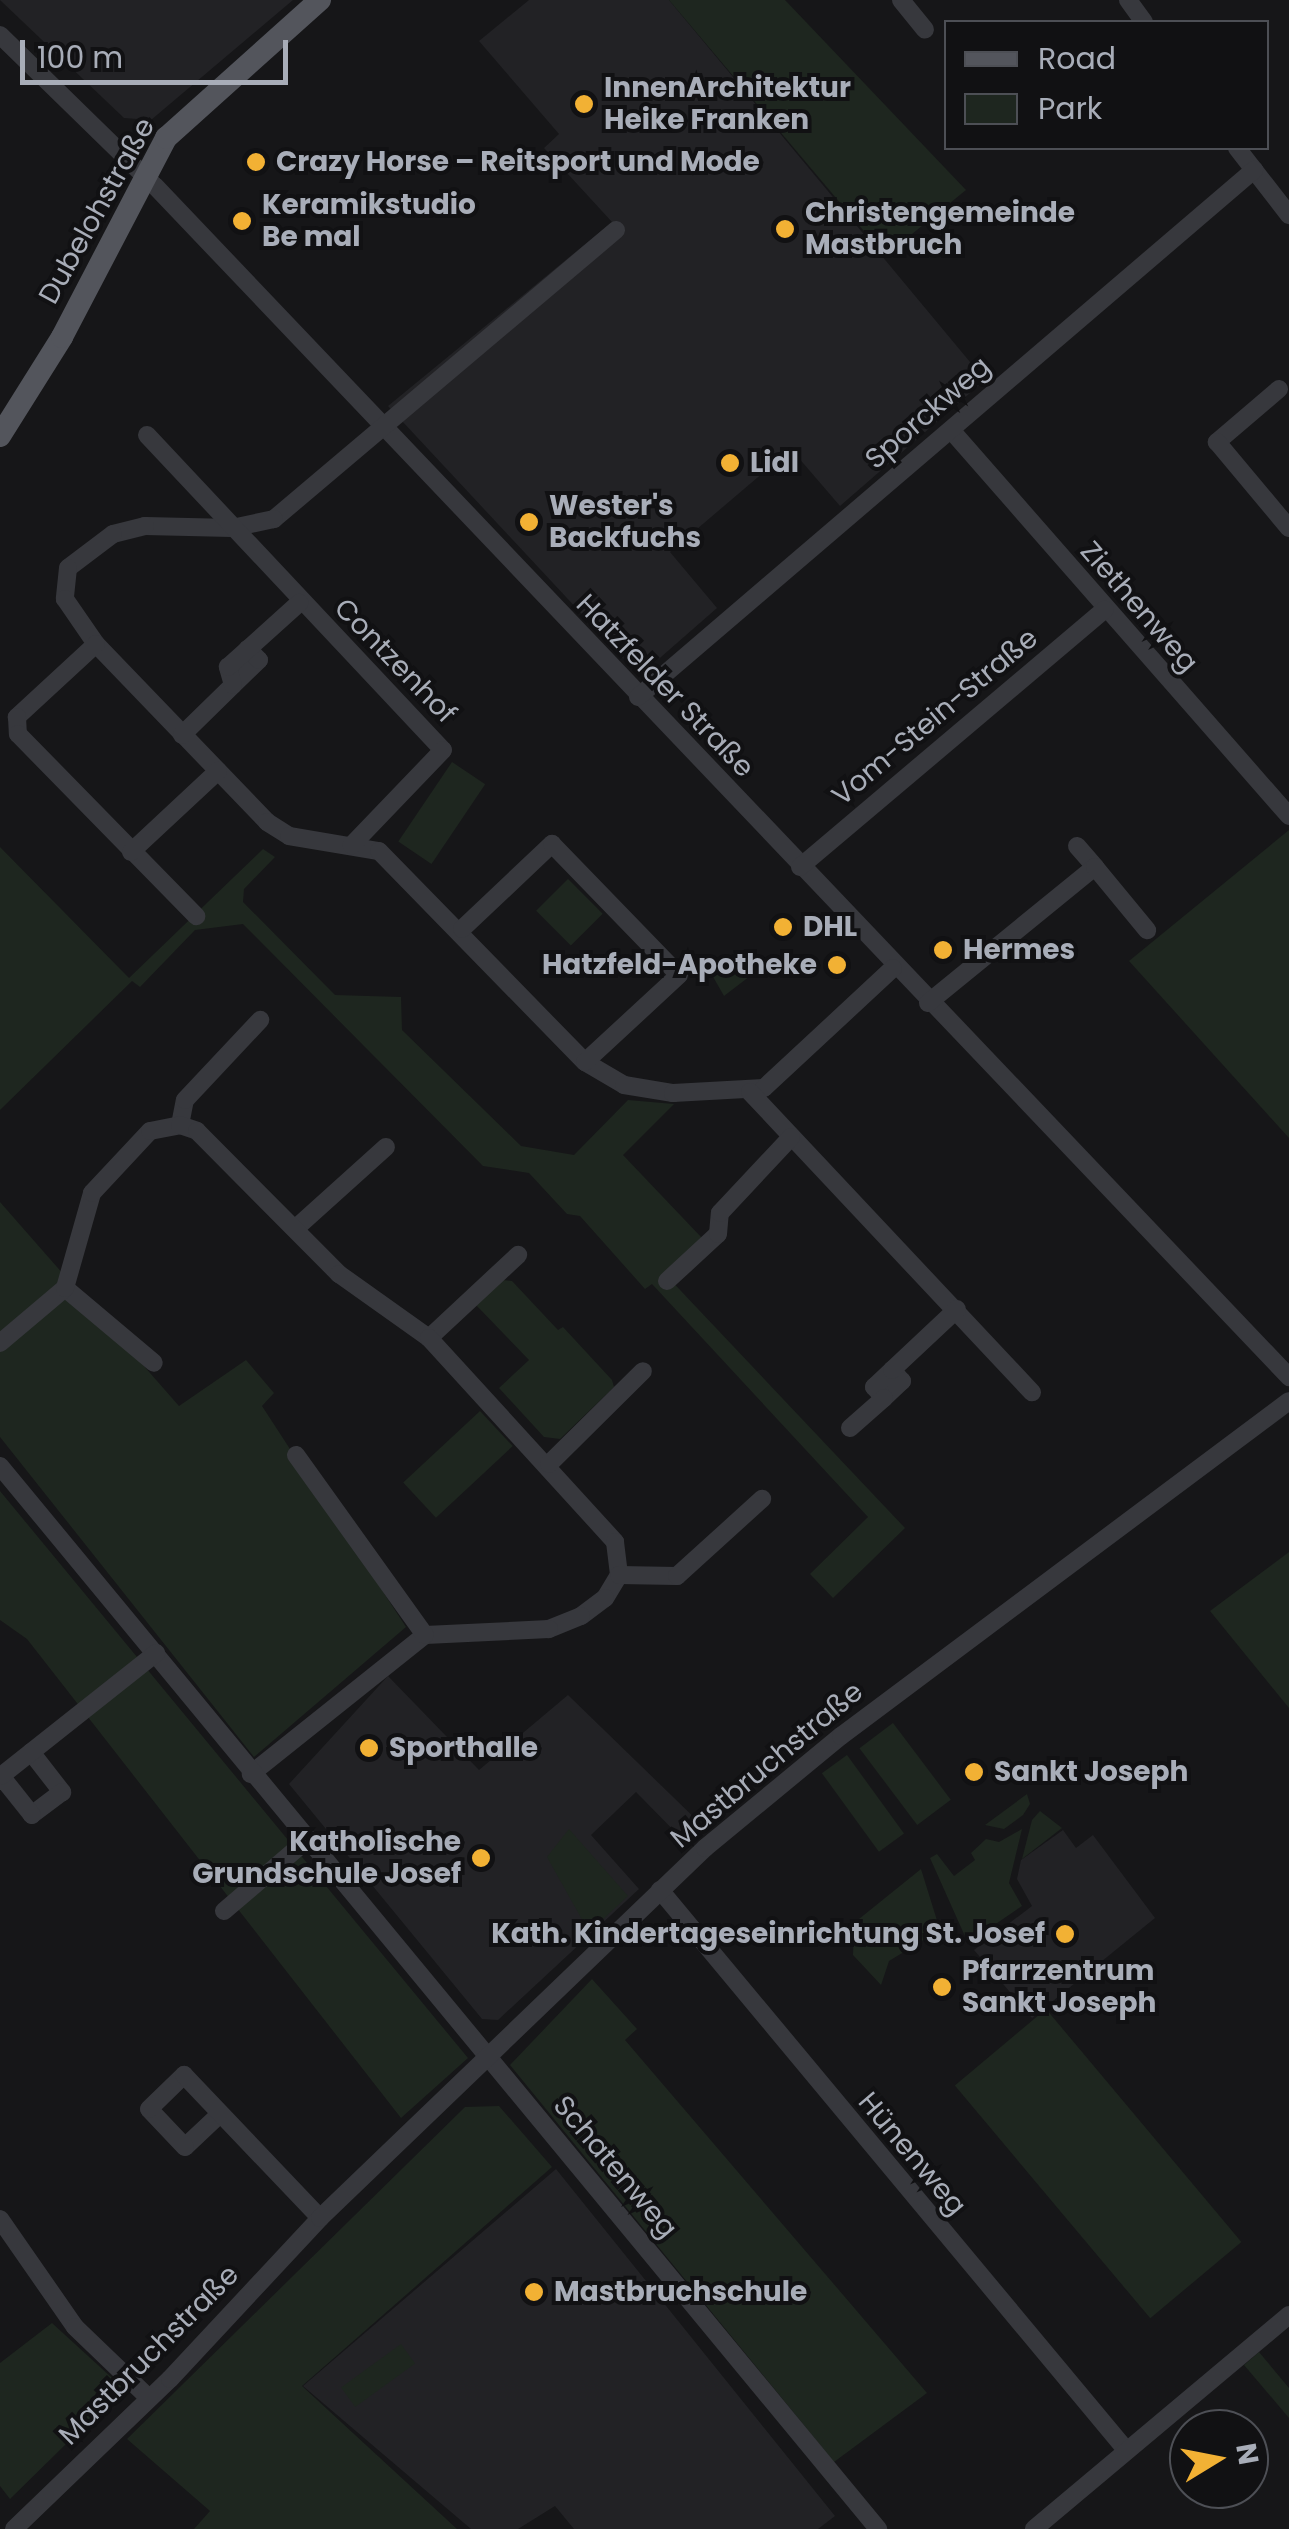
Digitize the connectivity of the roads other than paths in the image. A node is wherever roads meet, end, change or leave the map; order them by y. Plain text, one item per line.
1 (320, 0) edge
2 (900, 0) edge
3 (925, 30) dead end
4 (0, 35) edge
5 (1239, 150) edge
6 (1254, 170) junction
7 (148, 178) junction
8 (1289, 215) edge
9 (616, 230) dead end
10 (1280, 389) dead end
11 (379, 426) junction
12 (952, 430) junction
13 (147, 435) dead end
14 (0, 436) edge
15 (232, 528) junction
16 (1289, 528) edge
17 (299, 603) junction
18 (1106, 609) junction
19 (96, 644) junction
20 (638, 697) junction
21 (182, 735) junction
22 (218, 771) junction
23 (1289, 816) edge
24 (352, 845) junction
25 (1077, 846) dead end
26 (132, 852) junction
27 (800, 867) junction
28 (1095, 867) junction
29 (196, 916) dead end
30 (462, 929) junction
31 (1147, 930) dead end
32 (892, 968) junction
33 (928, 1003) junction
34 (260, 1020) dead end
35 (585, 1062) junction
36 (750, 1092) junction
37 (180, 1125) junction
38 (791, 1137) junction
39 (386, 1148) dead end
40 (296, 1228) junction
41 (518, 1255) dead end
42 (668, 1281) dead end
43 (66, 1288) junction
44 (957, 1310) junction
45 (429, 1338) junction
46 (0, 1343) edge
47 (154, 1363) dead end
48 (644, 1371) dead end
49 (1289, 1377) edge
50 (1032, 1392) dead end
51 (1289, 1401) edge
52 (850, 1428) dead end
53 (296, 1455) dead end
54 (550, 1464) junction
55 (2, 1474) edge
56 (762, 1499) dead end
57 (619, 1575) junction
58 (425, 1635) junction
59 (156, 1653) junction
60 (31, 1752) dead end
61 (252, 1774) junction
62 (308, 1840) junction
63 (660, 1890) junction
64 (224, 1911) dead end
65 (486, 2055) junction
66 (220, 2114) dead end
67 (320, 2218) junction
68 (0, 2219) edge
69 (1289, 2315) edge
70 (148, 2397) junction
71 (1126, 2450) junction
72 (14, 2529) edge
73 (878, 2529) edge
74 (1034, 2529) edge

1 - 7 main road, Dubelohstraße
2 - 3 street
4 - 7 street, Hatzfelder Straße
5 - 6 street
6 - 8 street
6 - 12 street, Sporckweg
7 - 11 street, Hatzfelder Straße
7 - 14 main road, Dubelohstraße
9 - 11 street
10 - 16 street
11 - 15 street
11 - 20 street, Hatzfelder Straße
12 - 18 street, Ziethenweg
12 - 20 street, Sporckweg
13 - 15 street, Contzenhof
15 - 17 street, Contzenhof
15 - 19 street
17 - 21 street, Contzenhof
17 - 24 street, Contzenhof
18 - 23 street, Ziethenweg
18 - 27 street, Vom-Stein-Straße
19 - 21 street
19 - 26 street
20 - 27 street, Hatzfelder Straße
21 - 22 street
22 - 24 street
22 - 26 street
24 - 30 street
25 - 28 street
26 - 29 street
27 - 32 street, Hatzfelder Straße
28 - 31 street
28 - 33 street
30 - 35 street
30 - 35 street
32 - 33 street, Hatzfelder Straße
32 - 36 street
33 - 49 street, Hatzfelder Straße
34 - 37 street
35 - 36 street
36 - 38 street
37 - 40 street
37 - 43 street
38 - 42 street
38 - 44 street
39 - 40 street
40 - 45 street
41 - 45 street
43 - 46 street
43 - 47 street
44 - 50 street
44 - 52 street
45 - 54 street
48 - 54 street
51 - 63 street, Mastbruchstraße
53 - 58 street
54 - 57 street
55 - 59 street, Schatenweg
56 - 57 street
57 - 58 street
58 - 61 street
59 - 60 street
59 - 61 street, Schatenweg
61 - 62 street, Schatenweg
62 - 64 street
62 - 65 street, Schatenweg
63 - 65 street, Mastbruchstraße
63 - 71 street, Hünenweg
65 - 67 street, Mastbruchstraße
65 - 73 street, Schatenweg
66 - 67 street
67 - 70 street, Mastbruchstraße
68 - 70 street
69 - 71 street
70 - 72 street, Mastbruchstraße
71 - 74 street

